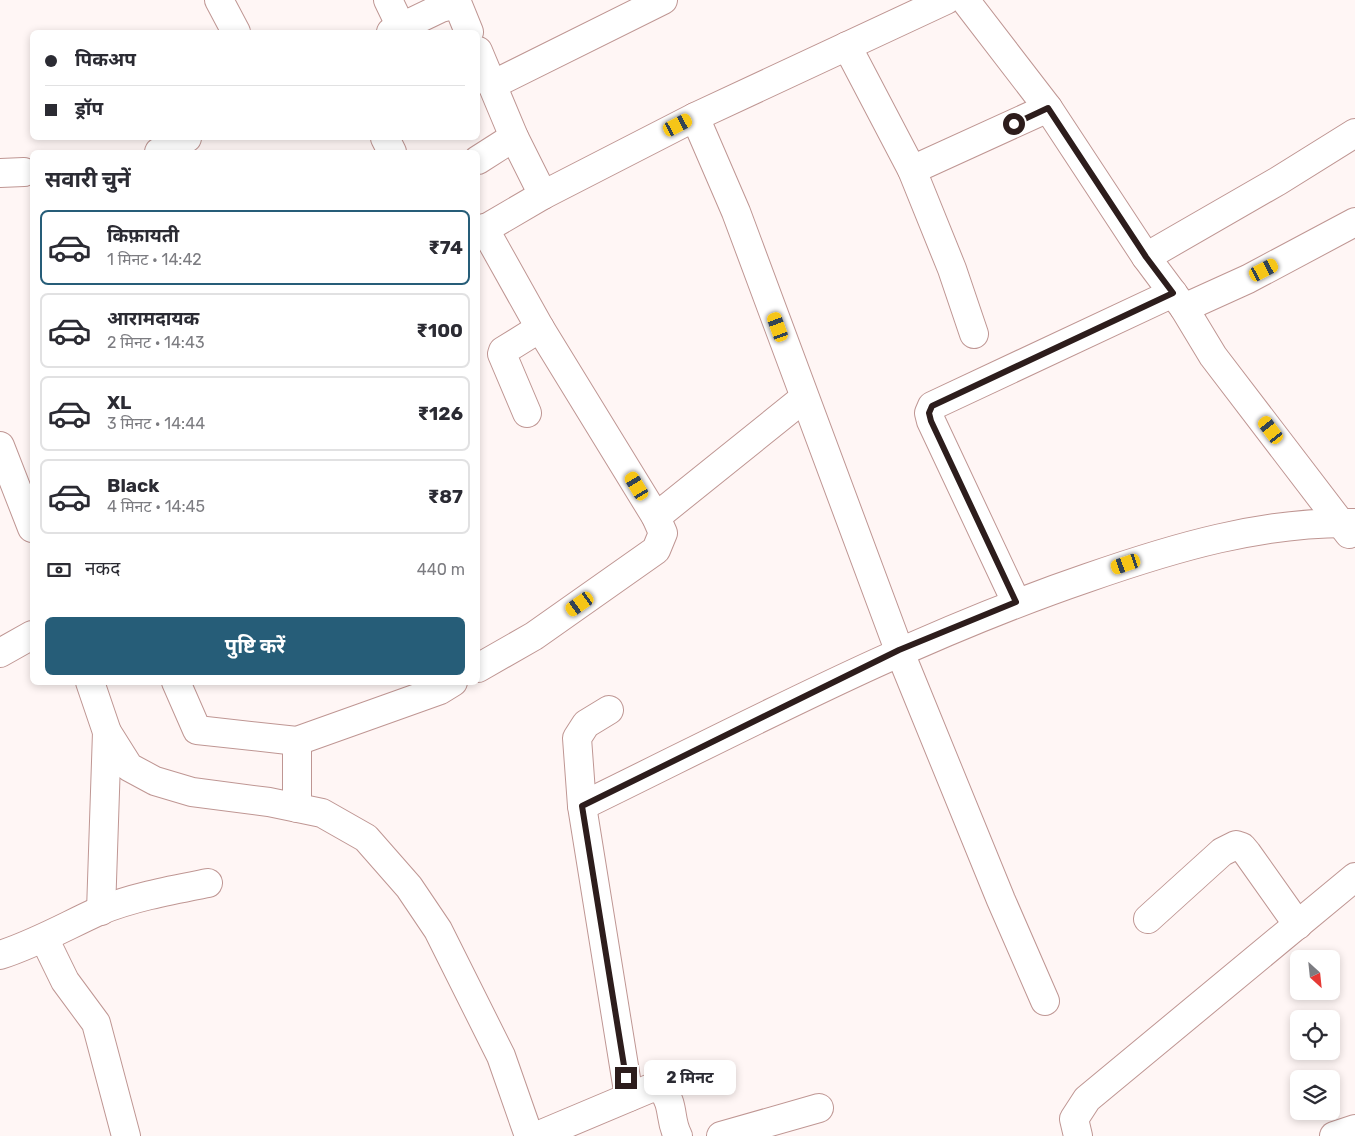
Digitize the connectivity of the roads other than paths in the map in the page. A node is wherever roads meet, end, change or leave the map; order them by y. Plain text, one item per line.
1 (219, 0) edge
2 (388, 0) edge
3 (663, 0) edge
4 (946, 0) edge
5 (965, 0) edge
6 (457, 2) edge
7 (235, 30) edge
8 (396, 30) edge
9 (469, 30) edge
10 (847, 46) junction
11 (480, 56) edge
12 (492, 85) junction
13 (1048, 108) junction
14 (695, 117) junction
15 (1355, 133) edge
16 (514, 137) junction
17 (183, 140) edge
18 (163, 150) edge
19 (480, 159) edge
20 (912, 170) junction
21 (543, 195) junction
22 (1355, 222) edge
23 (481, 231) edge
24 (1146, 257) junction
25 (1178, 301) junction
26 (540, 328) junction
27 (974, 334) dead end
28 (804, 398) junction
29 (527, 413) dead end
30 (0, 446) edge
31 (656, 517) junction
32 (30, 523) edge
33 (1351, 529) edge
34 (1016, 602) junction
35 (30, 636) edge
36 (899, 650) junction
37 (0, 653) edge
38 (480, 667) edge
39 (91, 685) edge
40 (177, 685) edge
41 (448, 685) edge
42 (609, 710) dead end
43 (107, 732) junction
44 (297, 742) junction
45 (582, 806) junction
46 (297, 808) junction
47 (1355, 877) edge
48 (208, 883) dead end
49 (101, 911) junction
50 (1148, 919) dead end
51 (1298, 925) junction
52 (44, 938) junction
53 (0, 955) edge
54 (1045, 1001) dead end
55 (629, 1098) junction
56 (819, 1108) dead end
57 (1355, 1129) edge
58 (126, 1136) edge
59 (529, 1136) edge
60 (537, 1136) edge
61 (678, 1136) edge
62 (721, 1136) edge
63 (1078, 1136) edge
64 (1334, 1136) edge

1 - 7 street
2 - 8 street
3 - 12 street
4 - 10 street
5 - 13 street
6 - 8 street
6 - 9 street
10 - 14 street
10 - 20 street
11 - 12 street
12 - 16 street
13 - 20 street
13 - 24 street
14 - 21 street
14 - 28 street
15 - 24 street
16 - 19 street
16 - 21 street
17 - 18 street
20 - 27 street
21 - 23 street
22 - 25 street
23 - 26 street
24 - 25 street
25 - 33 street
25 - 34 street
26 - 29 street
26 - 31 street
28 - 31 street
28 - 36 street
30 - 32 street
31 - 38 street
33 - 34 street
34 - 36 street
35 - 37 street
36 - 45 street
36 - 54 street
39 - 43 street
40 - 44 street
41 - 44 street
42 - 45 street
43 - 46 street
43 - 49 street
44 - 46 street
45 - 55 street
46 - 59 street
47 - 51 street
48 - 49 street
49 - 52 street
50 - 51 street
51 - 63 street
52 - 53 street
52 - 58 street
55 - 60 street
55 - 61 street
56 - 62 street
57 - 64 street

